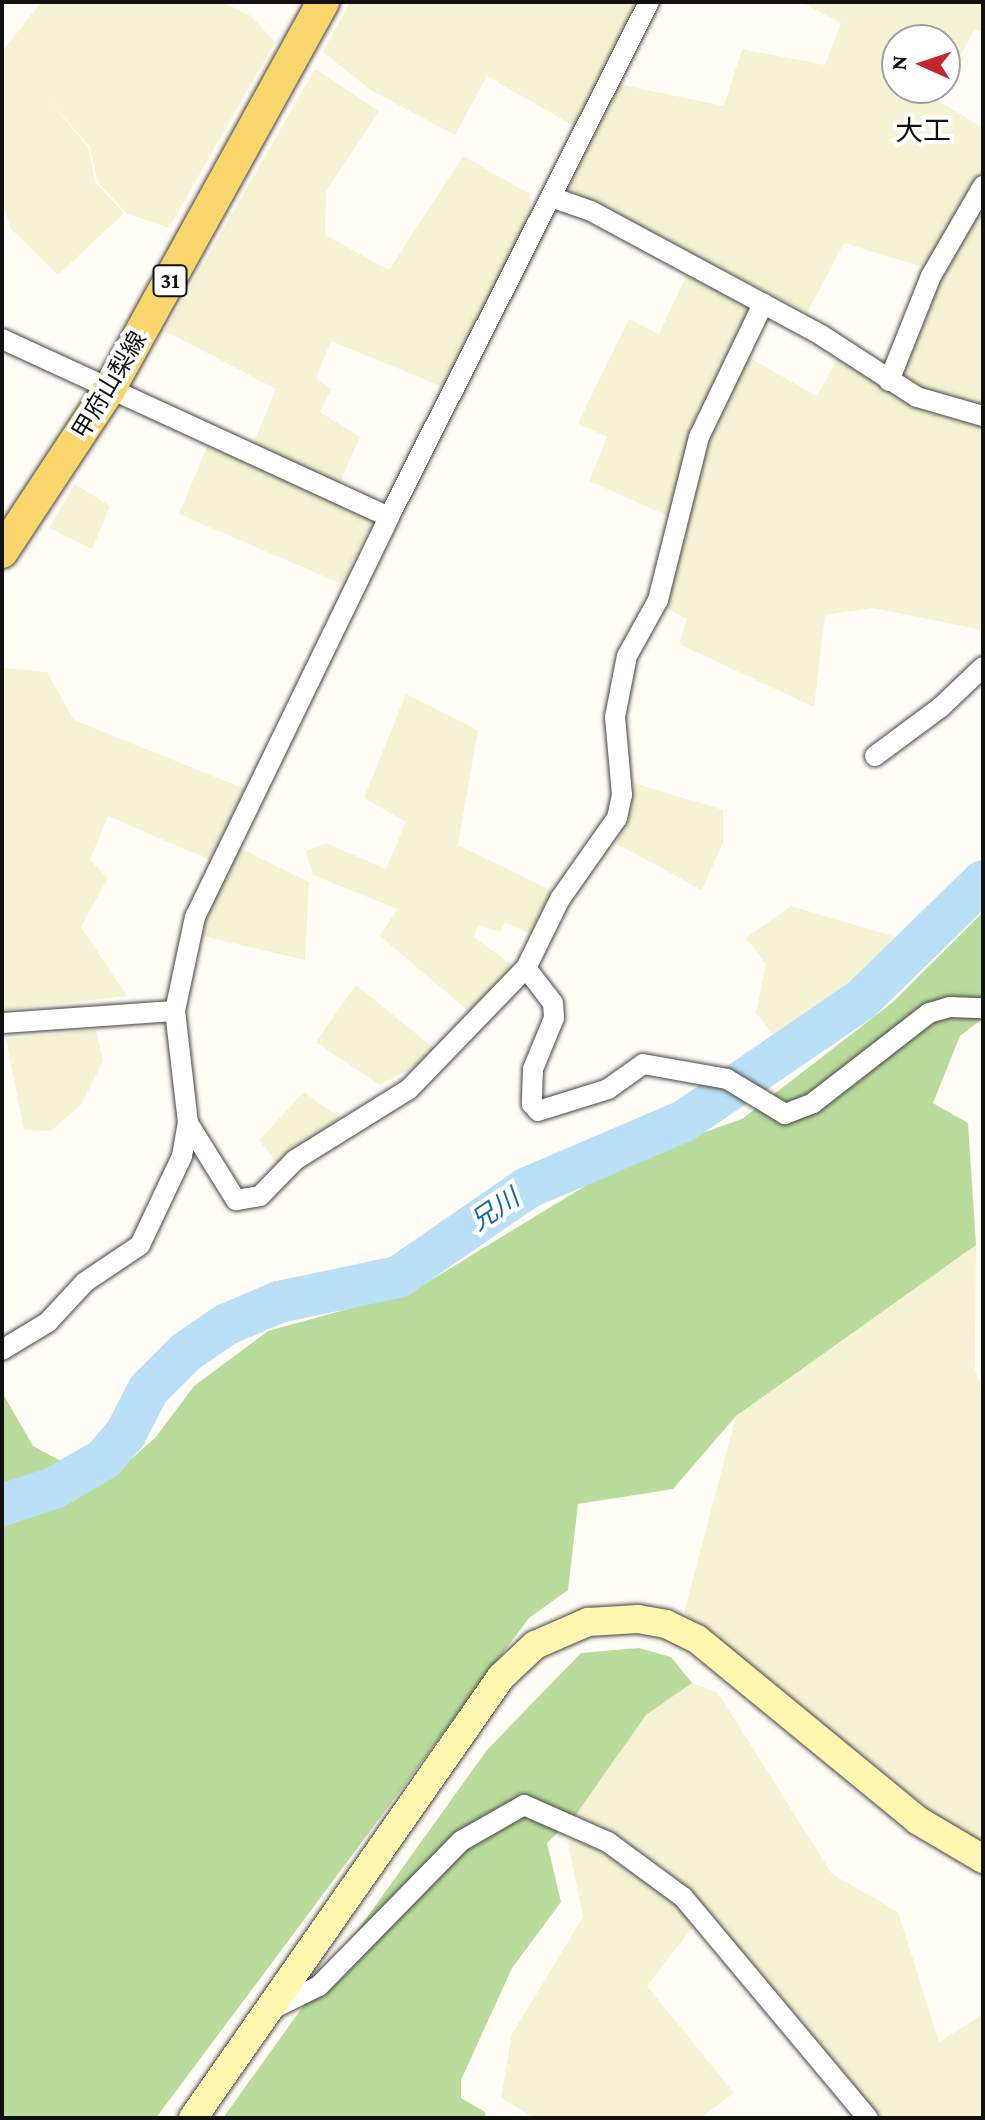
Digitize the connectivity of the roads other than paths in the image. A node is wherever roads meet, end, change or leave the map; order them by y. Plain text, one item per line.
1 (323, 2) edge
2 (649, 2) edge
3 (983, 186) edge
4 (551, 197) junction
5 (763, 304) junction
6 (2, 339) edge
7 (889, 381) junction
8 (110, 388) junction
9 (983, 416) edge
10 (389, 517) junction
11 (2, 552) edge
12 (983, 667) edge
13 (875, 756) dead end
14 (526, 968) junction
15 (983, 1008) edge
16 (175, 1011) junction
17 (2, 1023) edge
18 (188, 1123) junction
19 (2, 1350) edge
20 (983, 1859) edge
21 (268, 2011) junction
22 (193, 2118) edge
23 (868, 2118) edge

1 - 8 main road, 甲府山梨線 / 31
2 - 4 street
3 - 7 street
4 - 5 street
4 - 10 street
5 - 7 street
5 - 14 street
6 - 8 street
7 - 9 street
8 - 10 street
8 - 11 main road, 甲府山梨線 / 31
10 - 16 street
12 - 13 street
14 - 15 street
14 - 18 street
16 - 17 street
16 - 18 street
18 - 19 street
20 - 21 street
21 - 22 street
21 - 23 street

